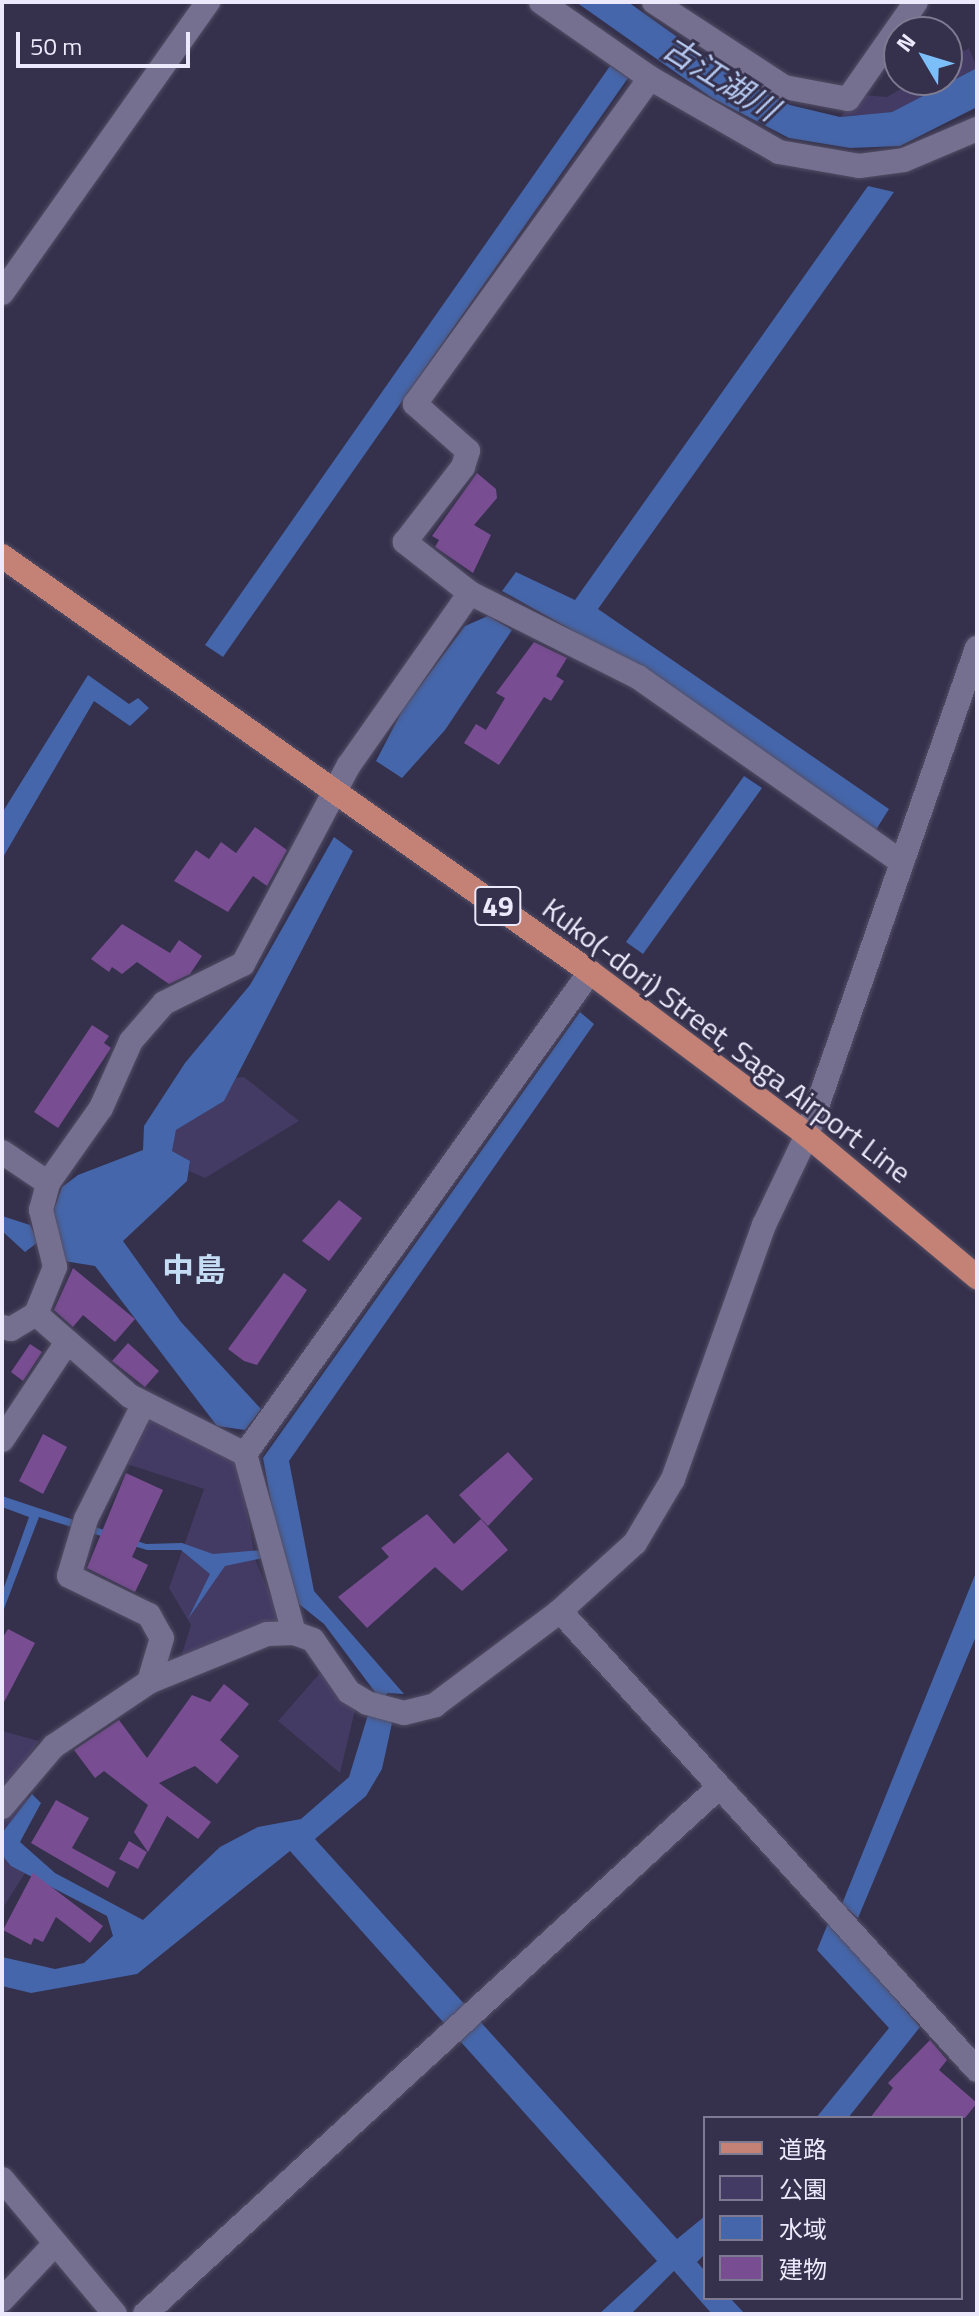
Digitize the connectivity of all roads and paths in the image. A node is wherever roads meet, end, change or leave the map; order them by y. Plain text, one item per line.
1 (208, 2) edge
2 (541, 2) edge
3 (654, 2) edge
4 (916, 2) edge
5 (650, 78) junction
6 (977, 129) edge
7 (2, 293) edge
8 (2, 556) edge
9 (470, 593) junction
10 (977, 648) edge
11 (337, 790) junction
12 (901, 862) junction
13 (590, 972) junction
14 (807, 1135) junction
15 (2, 1152) edge
16 (48, 1183) junction
17 (977, 1277) edge
18 (36, 1314) junction
19 (2, 1327) edge
20 (67, 1342) junction
21 (143, 1405) junction
22 (2, 1440) edge
23 (245, 1454) junction
24 (560, 1611) junction
25 (294, 1633) junction
26 (149, 1682) junction
27 (718, 1788) junction
28 (2, 1807) edge
29 (977, 2070) edge
30 (2, 2179) edge
31 (55, 2244) junction
32 (2, 2300) edge
33 (115, 2314) edge
34 (145, 2314) edge

1 - 7 street
2 - 5 street
3 - 4 street
5 - 6 street
5 - 9 street
8 - 11 main road, Kuko(-dori) Street, Saga Airport Line / 49
9 - 11 street
9 - 12 street
10 - 12 street
11 - 13 main road, Kuko(-dori) Street, Saga Airport Line / 49
11 - 16 street
12 - 14 street
13 - 14 main road, Kuko(-dori) Street, Saga Airport Line / 49
13 - 23 street
14 - 17 main road, Kuko(-dori) Street, Saga Airport Line / 49
14 - 24 street
15 - 16 street
16 - 18 street
18 - 19 street
18 - 20 street
20 - 21 street
20 - 22 street
21 - 23 street
21 - 26 street
23 - 25 street
24 - 25 street
24 - 27 street
25 - 26 street
26 - 28 street
27 - 29 street
27 - 34 street
30 - 31 street
31 - 32 street
31 - 33 street

